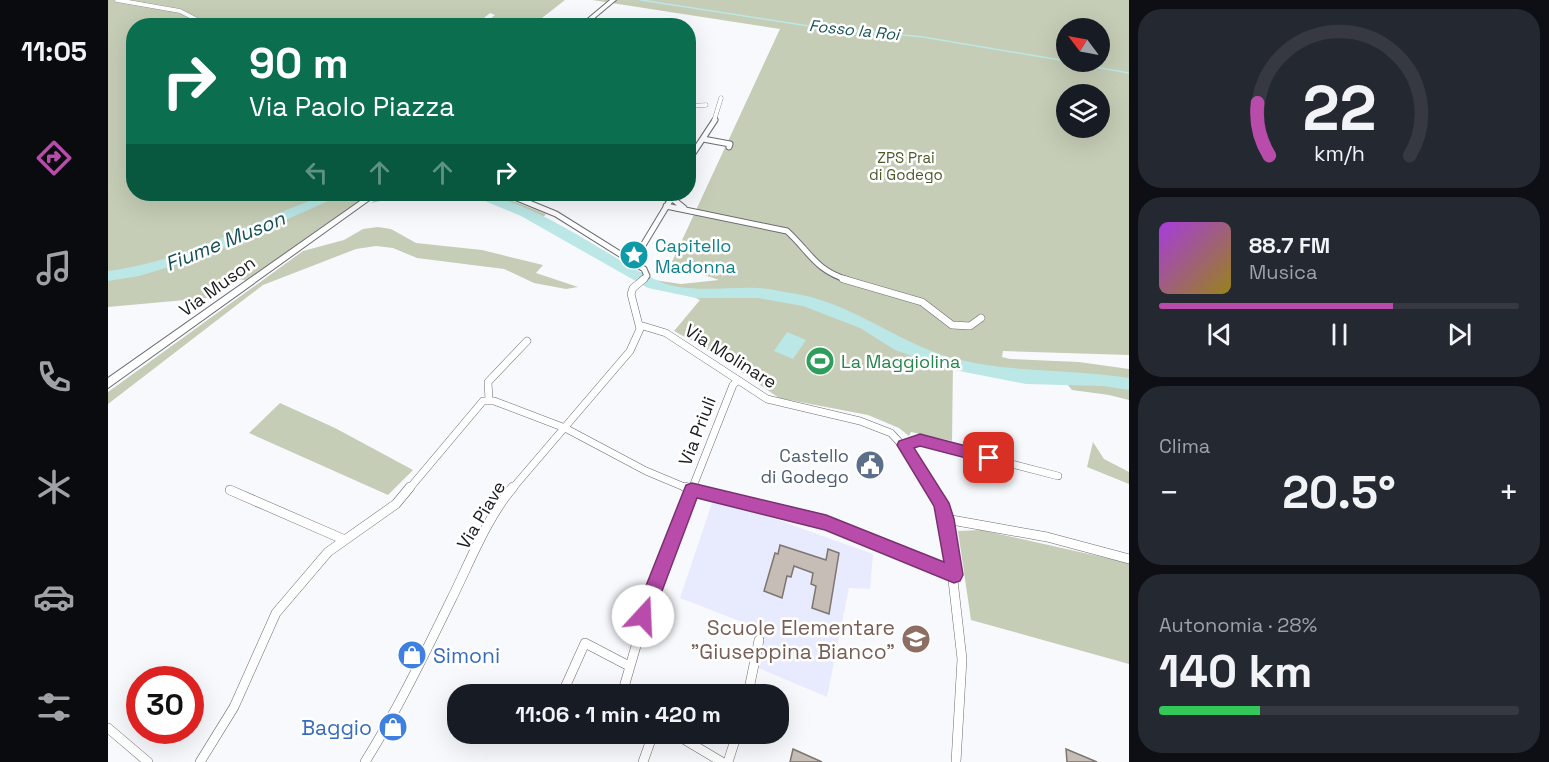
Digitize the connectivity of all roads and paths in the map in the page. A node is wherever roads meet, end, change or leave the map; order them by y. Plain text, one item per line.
1 (117, 0) edge
2 (613, 0) edge
3 (194, 18) edge
4 (591, 18) edge
5 (721, 98) dead end
6 (706, 105) dead end
7 (696, 106) edge
8 (703, 139) junction
9 (729, 147) dead end
10 (696, 149) edge
11 (364, 201) edge
12 (524, 201) edge
13 (669, 201) edge
14 (677, 201) edge
15 (666, 206) junction
16 (687, 210) junction
17 (633, 262) junction
18 (981, 318) dead end
19 (643, 326) junction
20 (527, 341) dead end
21 (738, 380) junction
22 (108, 384) edge
23 (489, 400) junction
24 (565, 428) junction
25 (904, 445) junction
26 (1058, 476) dead end
27 (230, 490) dead end
28 (692, 490) junction
29 (946, 519) junction
30 (345, 540) junction
31 (1129, 559) edge
32 (954, 575) junction
33 (759, 640) dead end
34 (629, 666) junction
35 (567, 684) edge
36 (624, 684) edge
37 (750, 684) edge
38 (108, 728) edge
39 (649, 744) edge
40 (692, 744) edge
41 (734, 744) edge
42 (148, 762) edge
43 (200, 762) edge
44 (365, 762) edge
45 (643, 762) edge
46 (722, 762) edge
47 (728, 762) edge
48 (956, 762) edge

1 - 3 street
2 - 4 main road
5 - 8 street
6 - 7 street
8 - 9 street
8 - 10 street
11 - 22 main road, Via Muson
12 - 17 street
13 - 15 street
14 - 16 street
15 - 16 street
15 - 17 street
16 - 18 street
17 - 19 street
19 - 21 street, Via Molinare
19 - 24 street, Via Piave
20 - 23 street
21 - 25 street, Via Molinare
21 - 28 street, Via Priuli
23 - 24 street
23 - 30 street
24 - 28 street
24 - 44 street, Via Piave
25 - 26 street
25 - 29 street, Via Molinare
27 - 30 street
28 - 32 street
28 - 34 street, Via Priuli
29 - 31 street
29 - 32 street, Via Molinare
30 - 43 street
32 - 48 street, Via Molinare
33 - 37 street
34 - 35 street
34 - 36 street, Via Priuli
38 - 42 street
39 - 45 street
40 - 46 street
41 - 47 street

